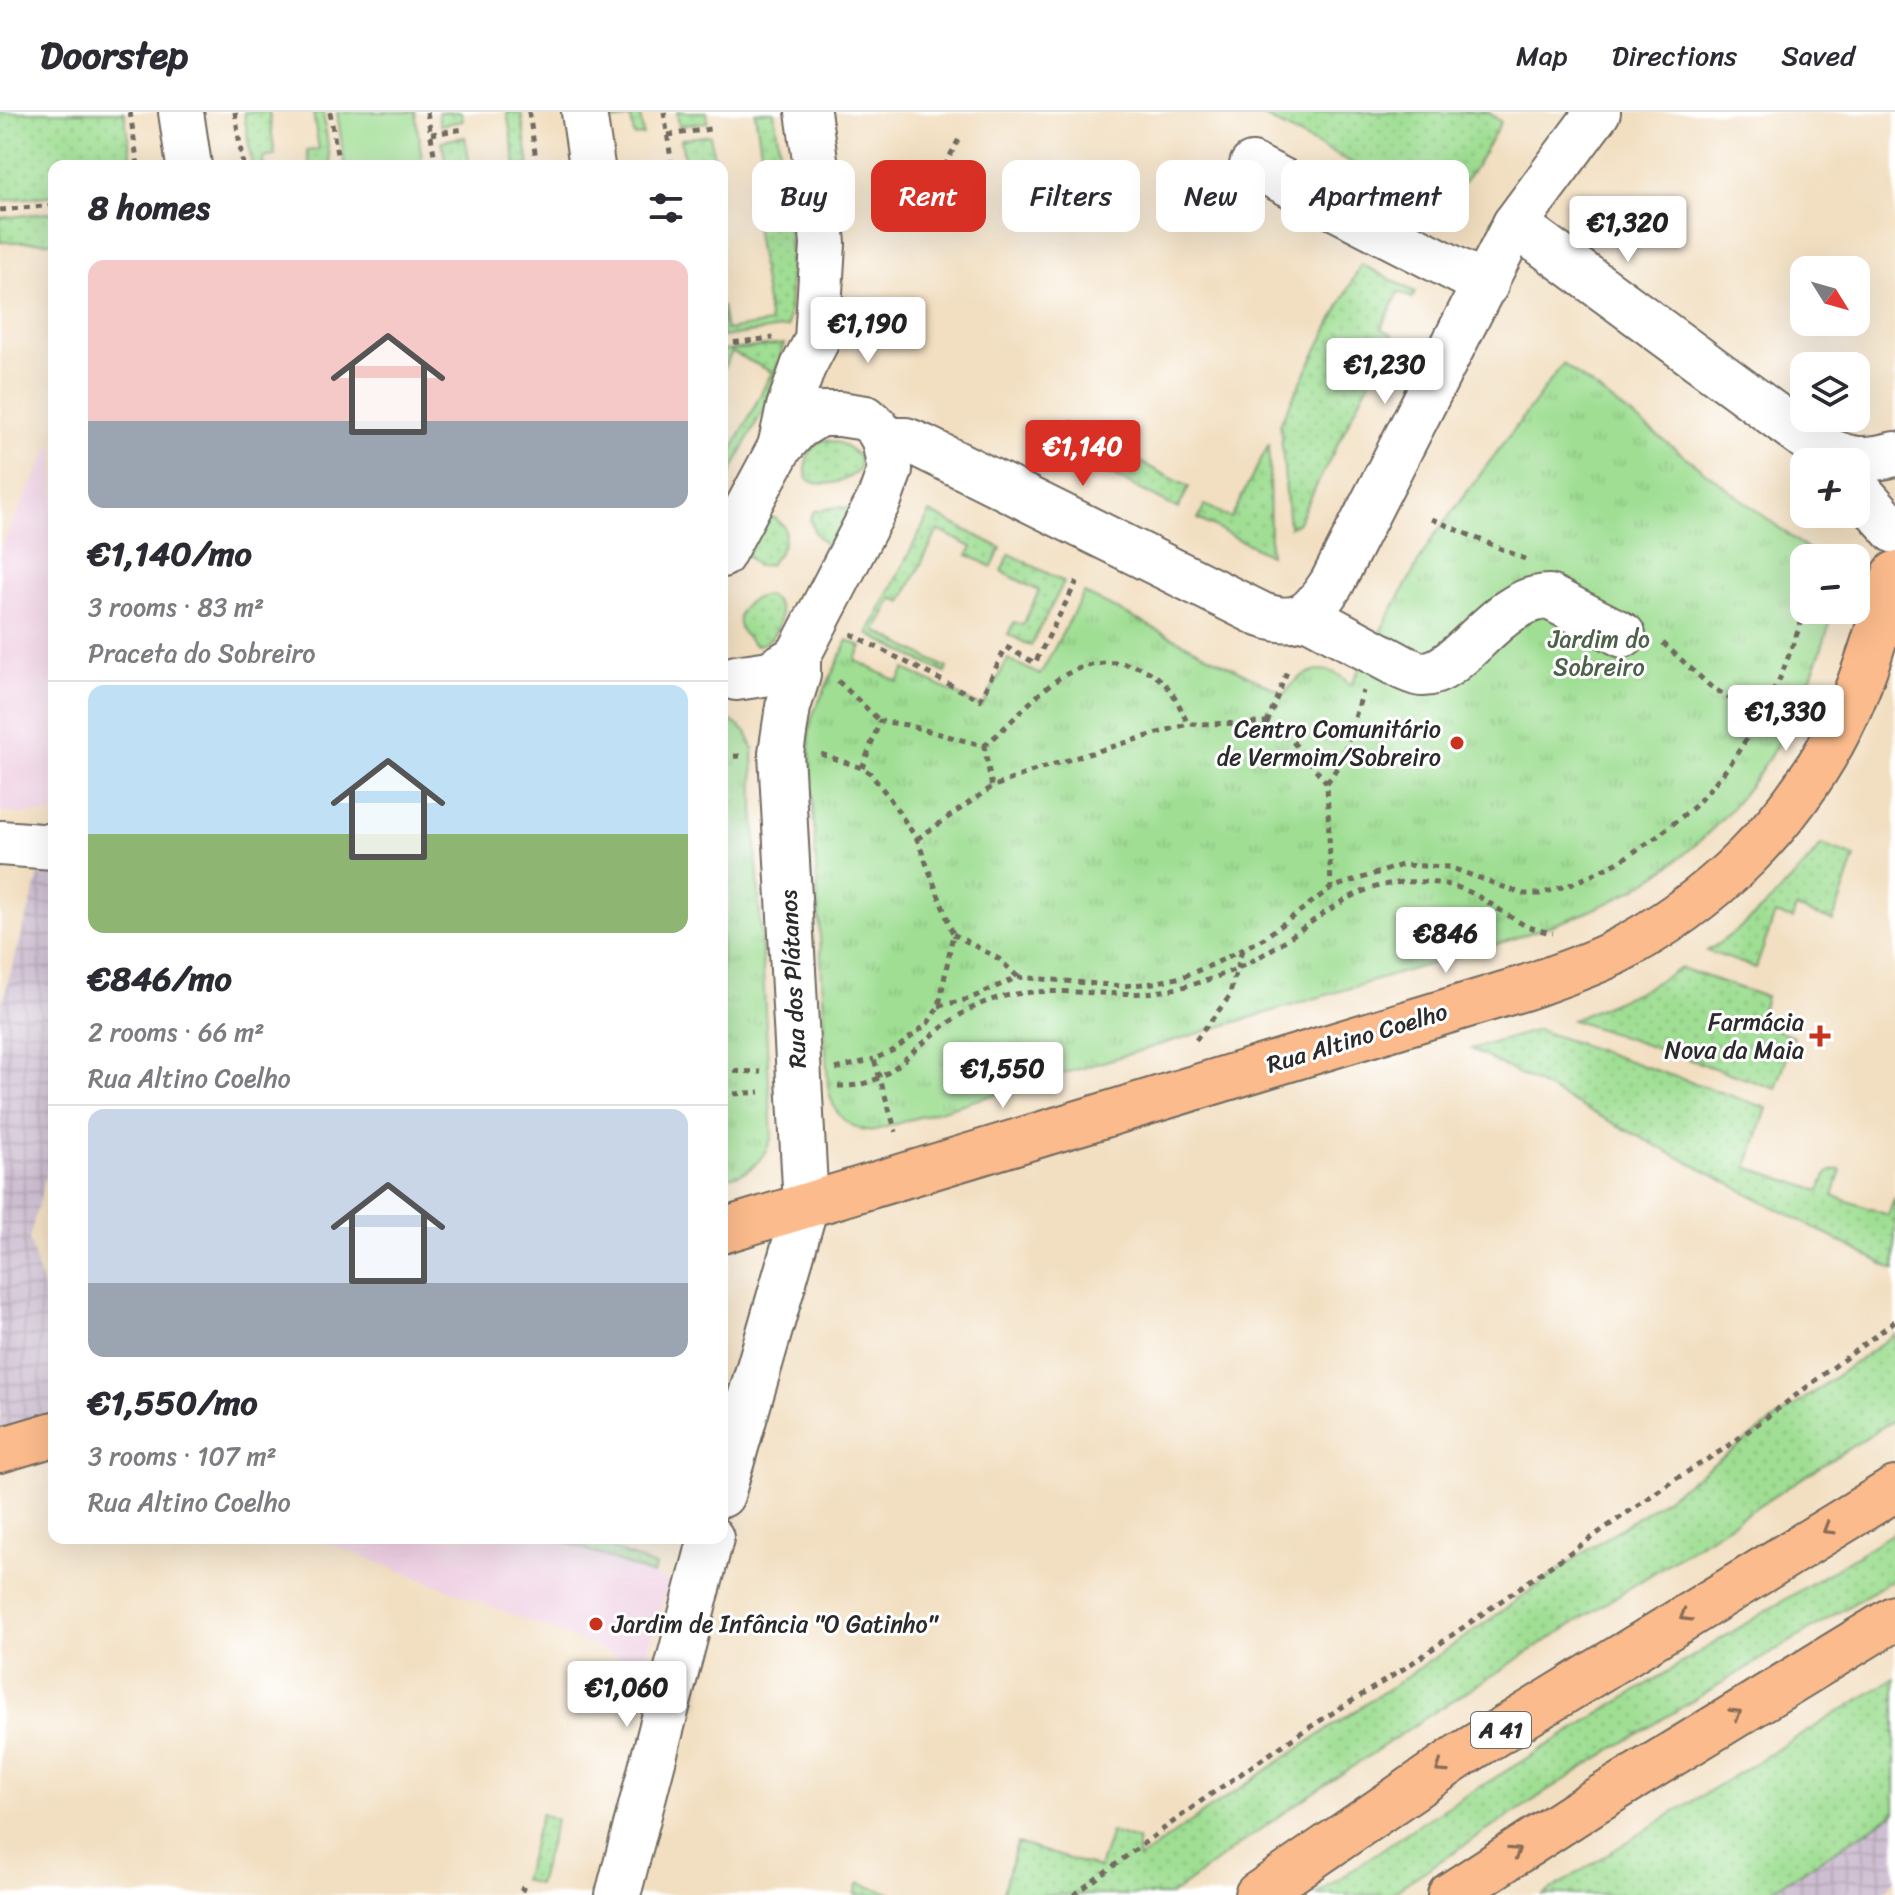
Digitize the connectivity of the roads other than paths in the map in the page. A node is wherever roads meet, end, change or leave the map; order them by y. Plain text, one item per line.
1 (181, 112) edge
2 (584, 112) edge
3 (808, 112) edge
4 (1598, 112) edge
5 (188, 160) edge
6 (591, 160) edge
7 (1265, 186) edge
8 (1515, 224) junction
9 (1486, 285) junction
10 (802, 338) junction
11 (875, 429) junction
12 (780, 447) junction
13 (1817, 448) edge
14 (1895, 454) edge
15 (1870, 461) edge
16 (1870, 503) edge
17 (1895, 531) edge
18 (728, 549) edge
19 (1895, 574) edge
20 (1305, 615) junction
21 (1623, 635) dead end
22 (814, 666) junction
23 (729, 673) edge
24 (796, 752) junction
25 (0, 843) edge
26 (48, 847) edge
27 (806, 1205) junction
28 (728, 1229) edge
29 (48, 1436) edge
30 (0, 1450) edge
31 (728, 1474) edge
32 (1895, 1489) edge
33 (709, 1544) edge
34 (1895, 1618) edge
35 (618, 1895) edge
36 (1257, 1895) edge
37 (1450, 1895) edge

1 - 5 street
2 - 6 street
3 - 10 street
4 - 8 street
7 - 9 street
8 - 9 street
8 - 13 street
9 - 20 street
10 - 11 street
10 - 12 street
11 - 12 street
11 - 20 street
11 - 22 street, Rua dos Plátanos
12 - 18 street
14 - 15 street
16 - 17 street
19 - 27 main road, Rua Altino Coelho
20 - 21 street
22 - 23 street
22 - 24 street, Rua dos Plátanos
23 - 24 street, Rua dos Plátanos
24 - 27 street, Rua dos Plátanos
25 - 26 street
27 - 28 main road, Rua Altino Coelho
27 - 31 street, Rua dos Plátanos
29 - 30 main road
32 -> 36 main road, A 41
33 - 35 street
37 -> 34 main road

